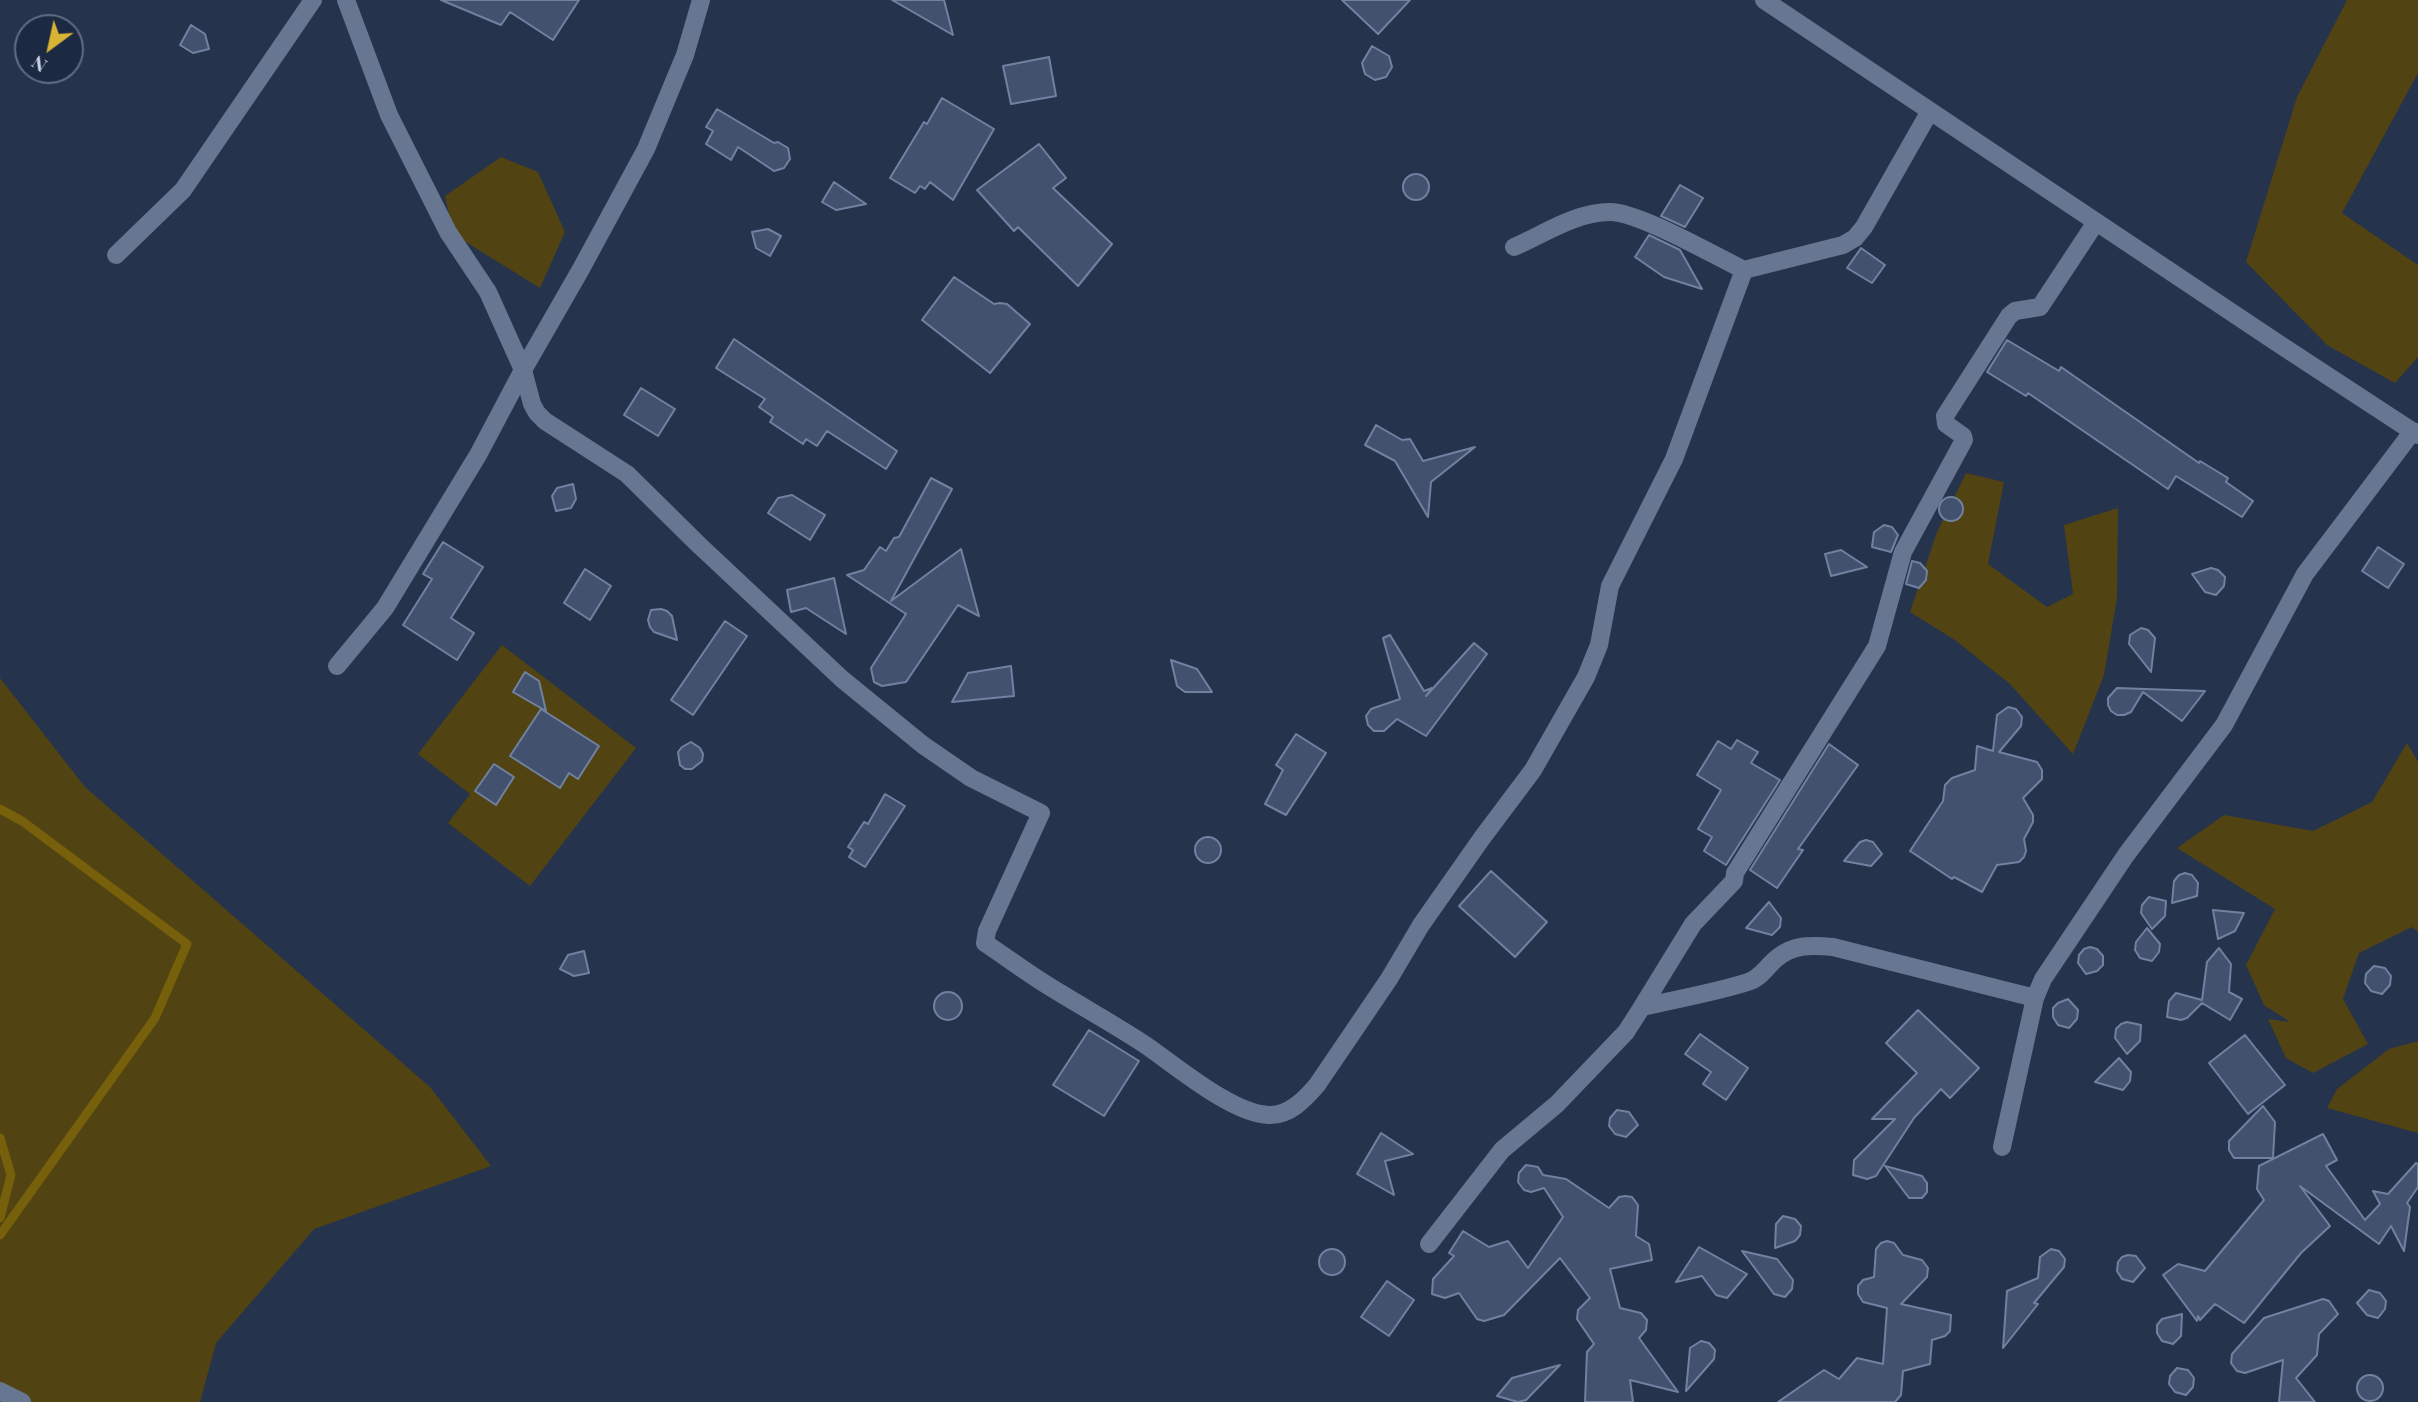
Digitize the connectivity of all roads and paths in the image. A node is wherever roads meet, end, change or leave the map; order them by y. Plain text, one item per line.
1 (313, 0) edge
2 (346, 0) edge
3 (701, 0) edge
4 (1764, 0) edge
5 (1930, 110) junction
6 (2096, 222) junction
7 (1514, 247) dead end
8 (116, 255) dead end
9 (1744, 270) junction
10 (523, 370) junction
11 (2415, 433) edge
12 (337, 666) dead end
13 (2035, 999) junction
14 (1642, 1007) junction
15 (2002, 1147) dead end
16 (1429, 1244) dead end
17 (0, 1391) edge
18 (22, 1402) edge

1 - 8 street
2 - 10 street
3 - 10 street
4 - 5 street
5 - 6 street
5 - 9 street
6 - 11 street
6 - 14 street
7 - 9 street
9 - 10 street
10 - 12 street
11 - 13 street
13 - 14 street
13 - 15 street
14 - 16 street
17 - 18 street

